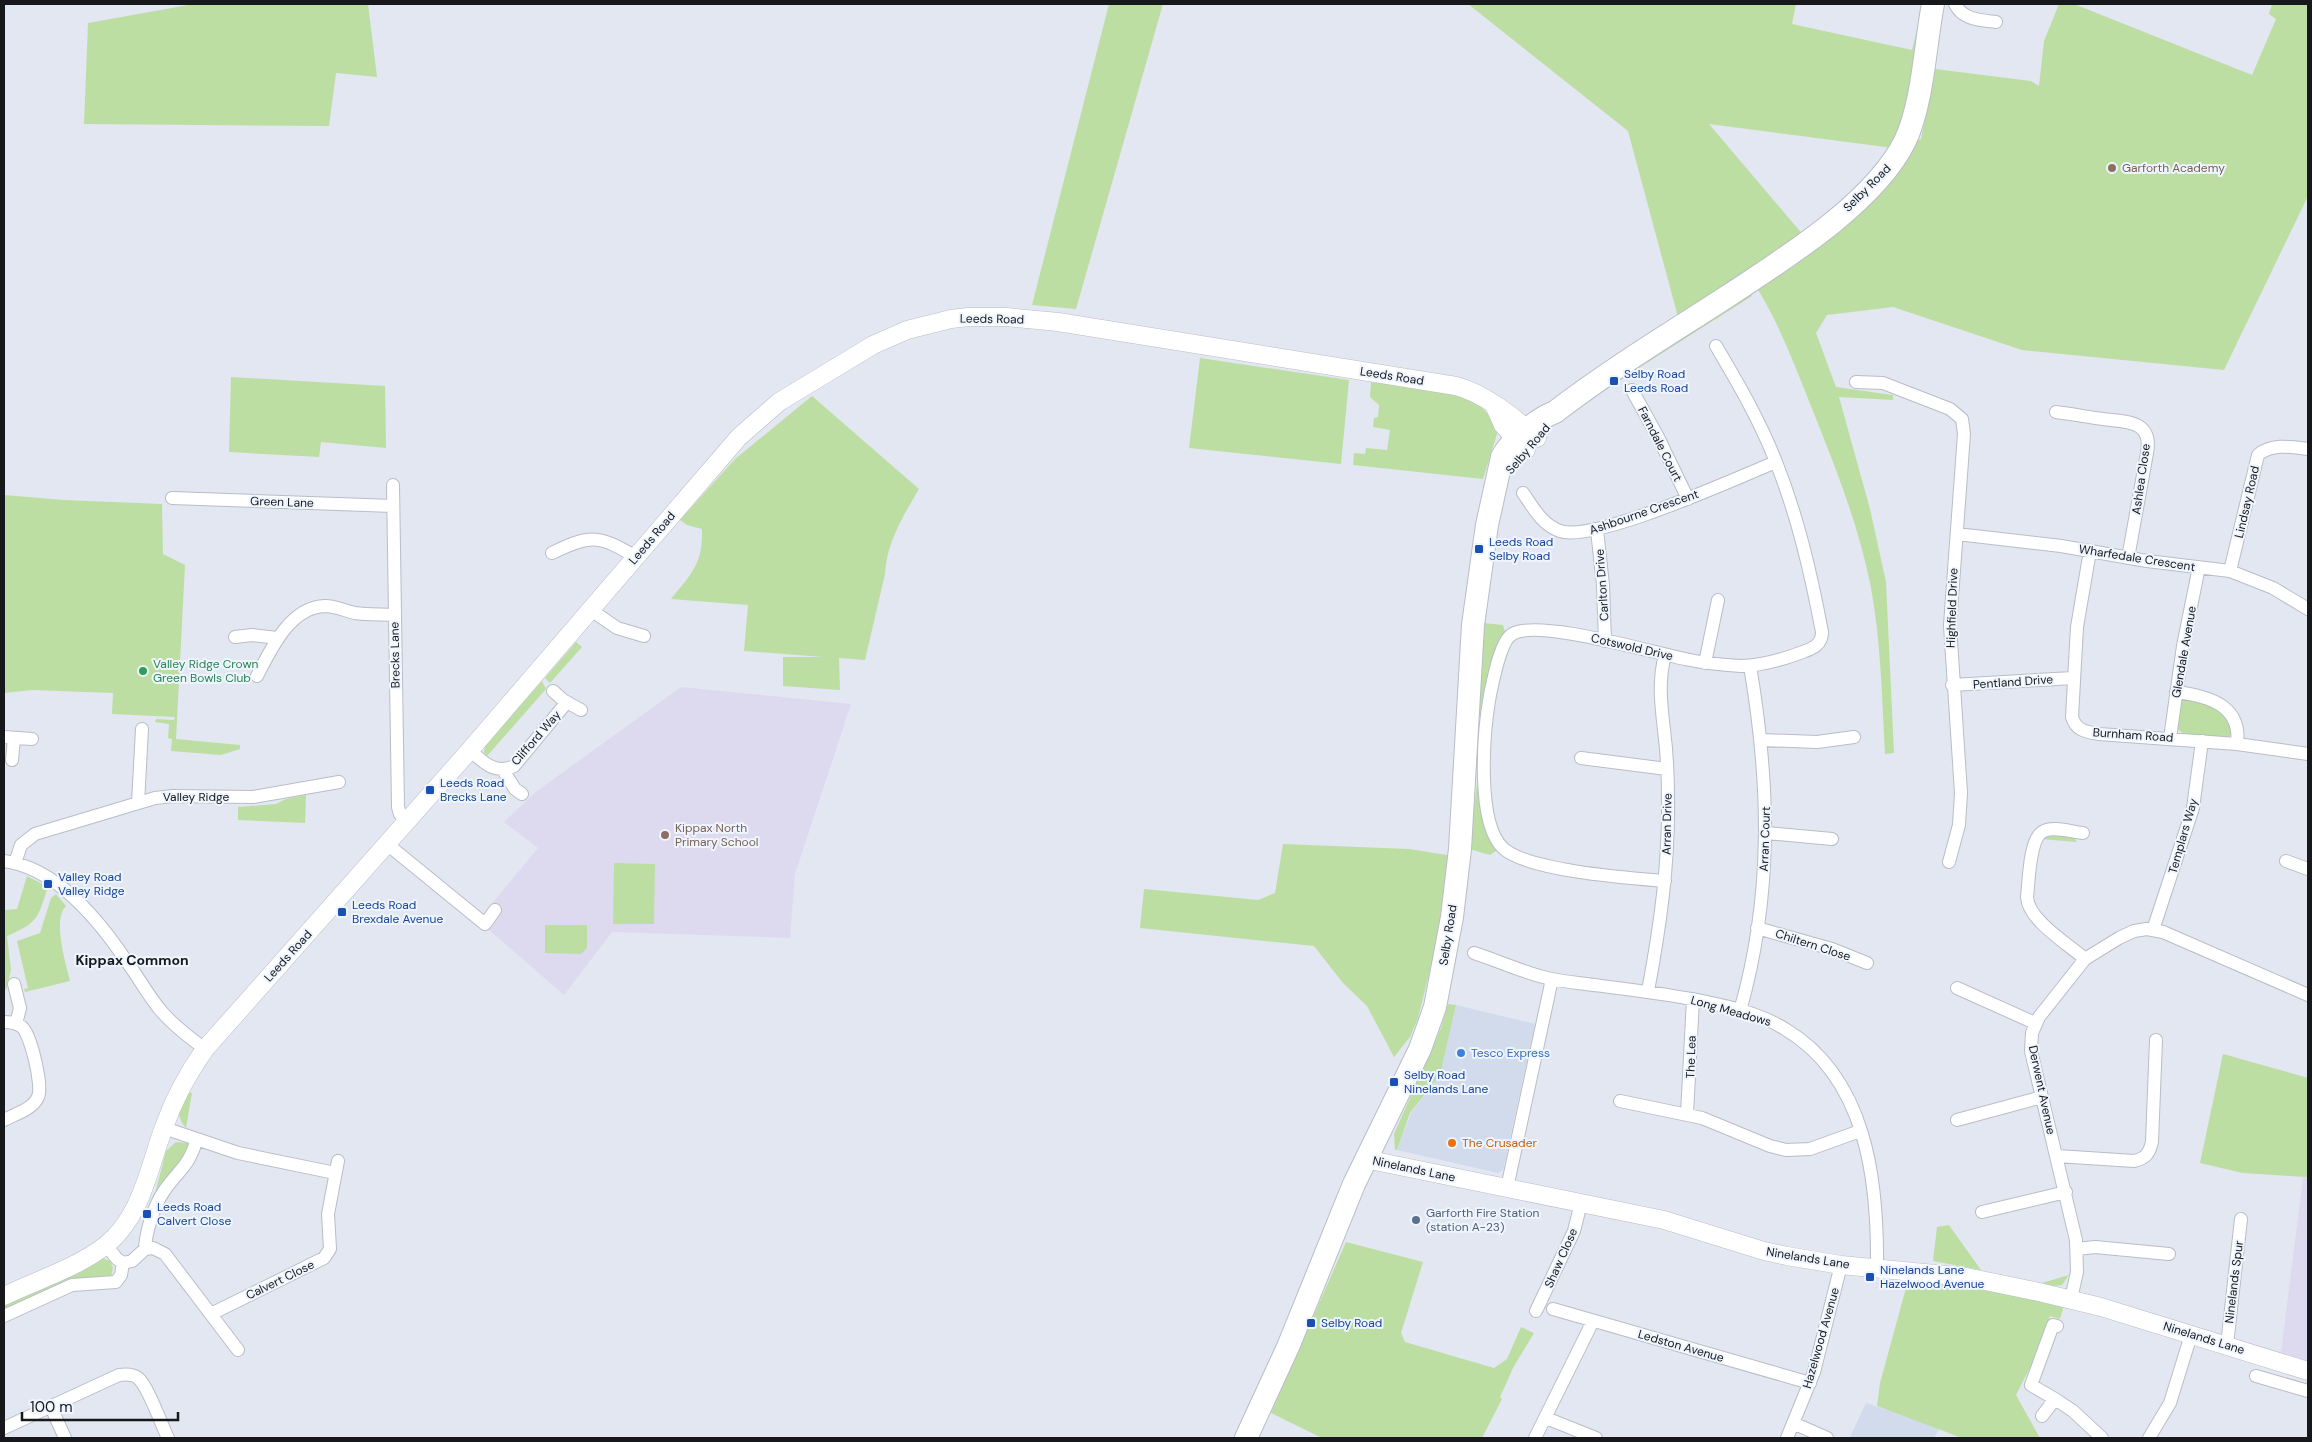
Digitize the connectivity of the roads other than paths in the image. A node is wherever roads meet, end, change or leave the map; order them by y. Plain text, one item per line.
1 (1933, 4) edge
2 (1955, 4) edge
3 (1996, 22) dead end
4 (1716, 346) dead end
5 (1856, 382) dead end
6 (1632, 390) dead end
7 (2056, 412) dead end
8 (1527, 439) junction
9 (2308, 449) edge
10 (1776, 462) junction
11 (393, 484) dead end
12 (1523, 493) dead end
13 (172, 498) dead end
14 (1688, 499) junction
15 (393, 506) junction
16 (1597, 530) junction
17 (1957, 534) junction
18 (2090, 551) junction
19 (552, 553) dead end
20 (636, 557) junction
21 (2128, 558) junction
22 (2199, 567) junction
23 (2230, 571) junction
24 (1718, 600) dead end
25 (2308, 609) edge
26 (591, 610) junction
27 (395, 615) junction
28 (644, 636) dead end
29 (235, 638) dead end
30 (278, 638) junction
31 (1606, 641) junction
32 (1665, 655) junction
33 (1705, 663) junction
34 (1750, 666) junction
35 (257, 676) dead end
36 (2073, 678) junction
37 (1952, 685) junction
38 (554, 690) dead end
39 (2176, 692) junction
40 (567, 702) junction
41 (581, 710) dead end
42 (142, 729) dead end
43 (9, 737) edge
44 (1854, 737) dead end
45 (2170, 738) junction
46 (32, 739) dead end
47 (1761, 740) junction
48 (2202, 741) junction
49 (2237, 744) junction
50 (470, 750) junction
51 (2308, 754) edge
52 (1581, 758) dead end
53 (12, 760) dead end
54 (1667, 769) junction
55 (502, 770) junction
56 (339, 782) dead end
57 (522, 794) dead end
58 (138, 803) junction
59 (407, 821) junction
60 (1766, 833) junction
61 (2083, 833) dead end
62 (1832, 840) dead end
63 (387, 844) junction
64 (2286, 861) dead end
65 (9, 862) edge
66 (1949, 862) dead end
67 (2308, 869) edge
68 (1665, 882) junction
69 (496, 910) dead end
70 (1757, 928) junction
71 (2153, 930) junction
72 (1474, 953) dead end
73 (2085, 959) junction
74 (1867, 963) dead end
75 (1552, 979) junction
76 (14, 984) dead end
77 (1957, 988) dead end
78 (1648, 992) junction
79 (2307, 992) edge
80 (1693, 999) junction
81 (1740, 1011) junction
82 (10, 1023) edge
83 (2035, 1023) junction
84 (2156, 1040) dead end
85 (205, 1049) junction
86 (2042, 1098) junction
87 (1620, 1101) dead end
88 (1688, 1114) junction
89 (4, 1120) edge
90 (1957, 1120) dead end
91 (164, 1128) junction
92 (1860, 1131) junction
93 (197, 1139) junction
94 (2058, 1156) junction
95 (1365, 1159) junction
96 (1507, 1188) junction
97 (2066, 1192) junction
98 (1581, 1203) junction
99 (1982, 1212) dead end
100 (2241, 1219) dead end
101 (106, 1245) junction
102 (145, 1249) junction
103 (2077, 1249) junction
104 (2169, 1254) dead end
105 (123, 1263) junction
106 (1841, 1265) junction
107 (1877, 1267) junction
108 (4, 1296) edge
109 (2071, 1299) junction
110 (1553, 1309) dead end
111 (1536, 1311) dead end
112 (211, 1314) junction
113 (4, 1316) edge
114 (1593, 1321) junction
115 (2056, 1326) dead end
116 (2192, 1334) junction
117 (2227, 1345) junction
118 (238, 1350) dead end
119 (2308, 1371) edge
120 (2256, 1376) dead end
121 (1810, 1383) junction
122 (2308, 1391) edge
123 (2055, 1399) junction
124 (51, 1407) junction
125 (2042, 1416) dead end
126 (1546, 1418) junction
127 (1794, 1424) junction
128 (4, 1428) edge
129 (65, 1438) edge
130 (168, 1438) edge
131 (1246, 1438) edge
132 (1535, 1438) edge
133 (1596, 1438) edge
134 (1787, 1438) edge
135 (1827, 1438) edge
136 (2102, 1438) edge
137 (2149, 1438) edge

1 - 8 highway, Selby Road
2 - 3 street
4 - 10 street, Cotswold Drive
5 - 17 street, Highfield Drive
6 - 14 street, Farndale Court
7 - 21 street, Ashlea Close
8 - 20 main road, Leeds Road
8 - 95 highway, Selby Road
9 - 23 street, Lindsay Road
10 - 14 street, Ashbourne Crescent
10 - 34 street, Cotswold Drive
11 - 15 street, Brecks Lane
12 - 16 street, Ashbourne Crescent
13 - 15 street, Green Lane
14 - 16 street, Ashbourne Crescent
15 - 27 street, Brecks Lane
16 - 31 street, Carlton Drive
17 - 18 street, Wharfedale Crescent
17 - 37 street, Highfield Drive
18 - 21 street, Wharfedale Crescent
18 - 36 street, Burnham Road
19 - 20 street
20 - 26 main road, Leeds Road
21 - 22 street, Wharfedale Crescent
22 - 23 street, Wharfedale Crescent
22 - 39 street, Glendale Avenue
23 - 25 street, Wharfedale Crescent
24 - 33 street
26 - 28 street
26 - 50 main road, Leeds Road
27 - 30 street
27 - 59 street, Brecks Lane
29 - 30 street
30 - 35 street
31 - 32 street, Cotswold Drive
31 - 68 street, Cotswold Drive
32 - 33 street, Cotswold Drive
32 - 54 street, Arran Drive
33 - 34 street, Cotswold Drive
34 - 47 street, Arran Court
36 - 37 street, Pentland Drive
36 - 45 street, Burnham Road
37 - 66 street, Highfield Drive
38 - 40 street, Clifford Way
39 - 45 street, Glendale Avenue
39 - 49 street
40 - 41 street, Clifford Way
40 - 55 street, Clifford Way
42 - 58 street
43 - 46 street
43 - 53 street
44 - 47 street
45 - 48 street, Burnham Road
47 - 60 street, Arran Court
48 - 49 street, Burnham Road
48 - 71 street, Templars Way
49 - 51 street, Burnham Road
50 - 55 street, Clifford Way
50 - 59 main road, Leeds Road
52 - 54 street
54 - 68 street, Arran Drive
55 - 57 street, Clifford Way
56 - 58 street, Valley Ridge
58 - 65 street, Valley Ridge
59 - 63 main road, Leeds Road
60 - 62 street
60 - 70 street, Arran Court
61 - 73 street
63 - 69 street
63 - 85 main road, Leeds Road
64 - 67 street
65 - 85 street
68 - 78 street, Arran Drive
70 - 74 street, Chiltern Close
70 - 81 street, Arran Court
71 - 73 street, Derwent Avenue
71 - 79 street, Derwent Avenue
72 - 75 street, Long Meadows
73 - 83 street, Derwent Avenue
75 - 78 street, Long Meadows
75 - 96 street
76 - 82 street
77 - 83 street
78 - 80 street, Long Meadows
80 - 81 street, Long Meadows
80 - 88 street, The Lea
81 - 92 street, Long Meadows
82 - 89 street
83 - 86 street, Derwent Avenue
84 - 94 street
85 - 91 main road, Leeds Road
86 - 90 street
86 - 94 street, Derwent Avenue
87 - 88 street
88 - 92 street
91 - 93 street, Calvert Close
91 - 101 main road, Leeds Road
92 - 107 street, Long Meadows
93 - 102 street
93 - 112 street, Calvert Close
94 - 97 street, Derwent Avenue
95 - 96 main road, Ninelands Lane
95 - 131 highway, Selby Road
96 - 98 main road, Ninelands Lane
97 - 99 street
97 - 103 street, Derwent Avenue
98 - 106 main road, Ninelands Lane
98 - 111 street, Shaw Close
100 - 117 street, Ninelands Spur
101 - 105 street
101 - 108 main road, Leeds Road
102 - 105 street
102 - 112 street
103 - 104 street
103 - 109 street, Derwent Avenue
105 - 113 street
106 - 107 main road, Ninelands Lane
106 - 121 street, Hazelwood Avenue
107 - 109 main road, Ninelands Lane
109 - 116 main road, Ninelands Lane
110 - 114 street, Ledston Avenue
112 - 118 street
114 - 121 street, Ledston Avenue
114 - 126 street
115 - 123 street
116 - 117 main road, Ninelands Lane
116 - 137 street
117 - 119 main road, Ninelands Lane
120 - 122 street
121 - 127 street, Hazelwood Avenue
123 - 125 street
123 - 136 street
124 - 128 street
124 - 129 street
124 - 130 street
126 - 132 street
126 - 133 street
127 - 134 street, Hazelwood Avenue
127 - 135 street

